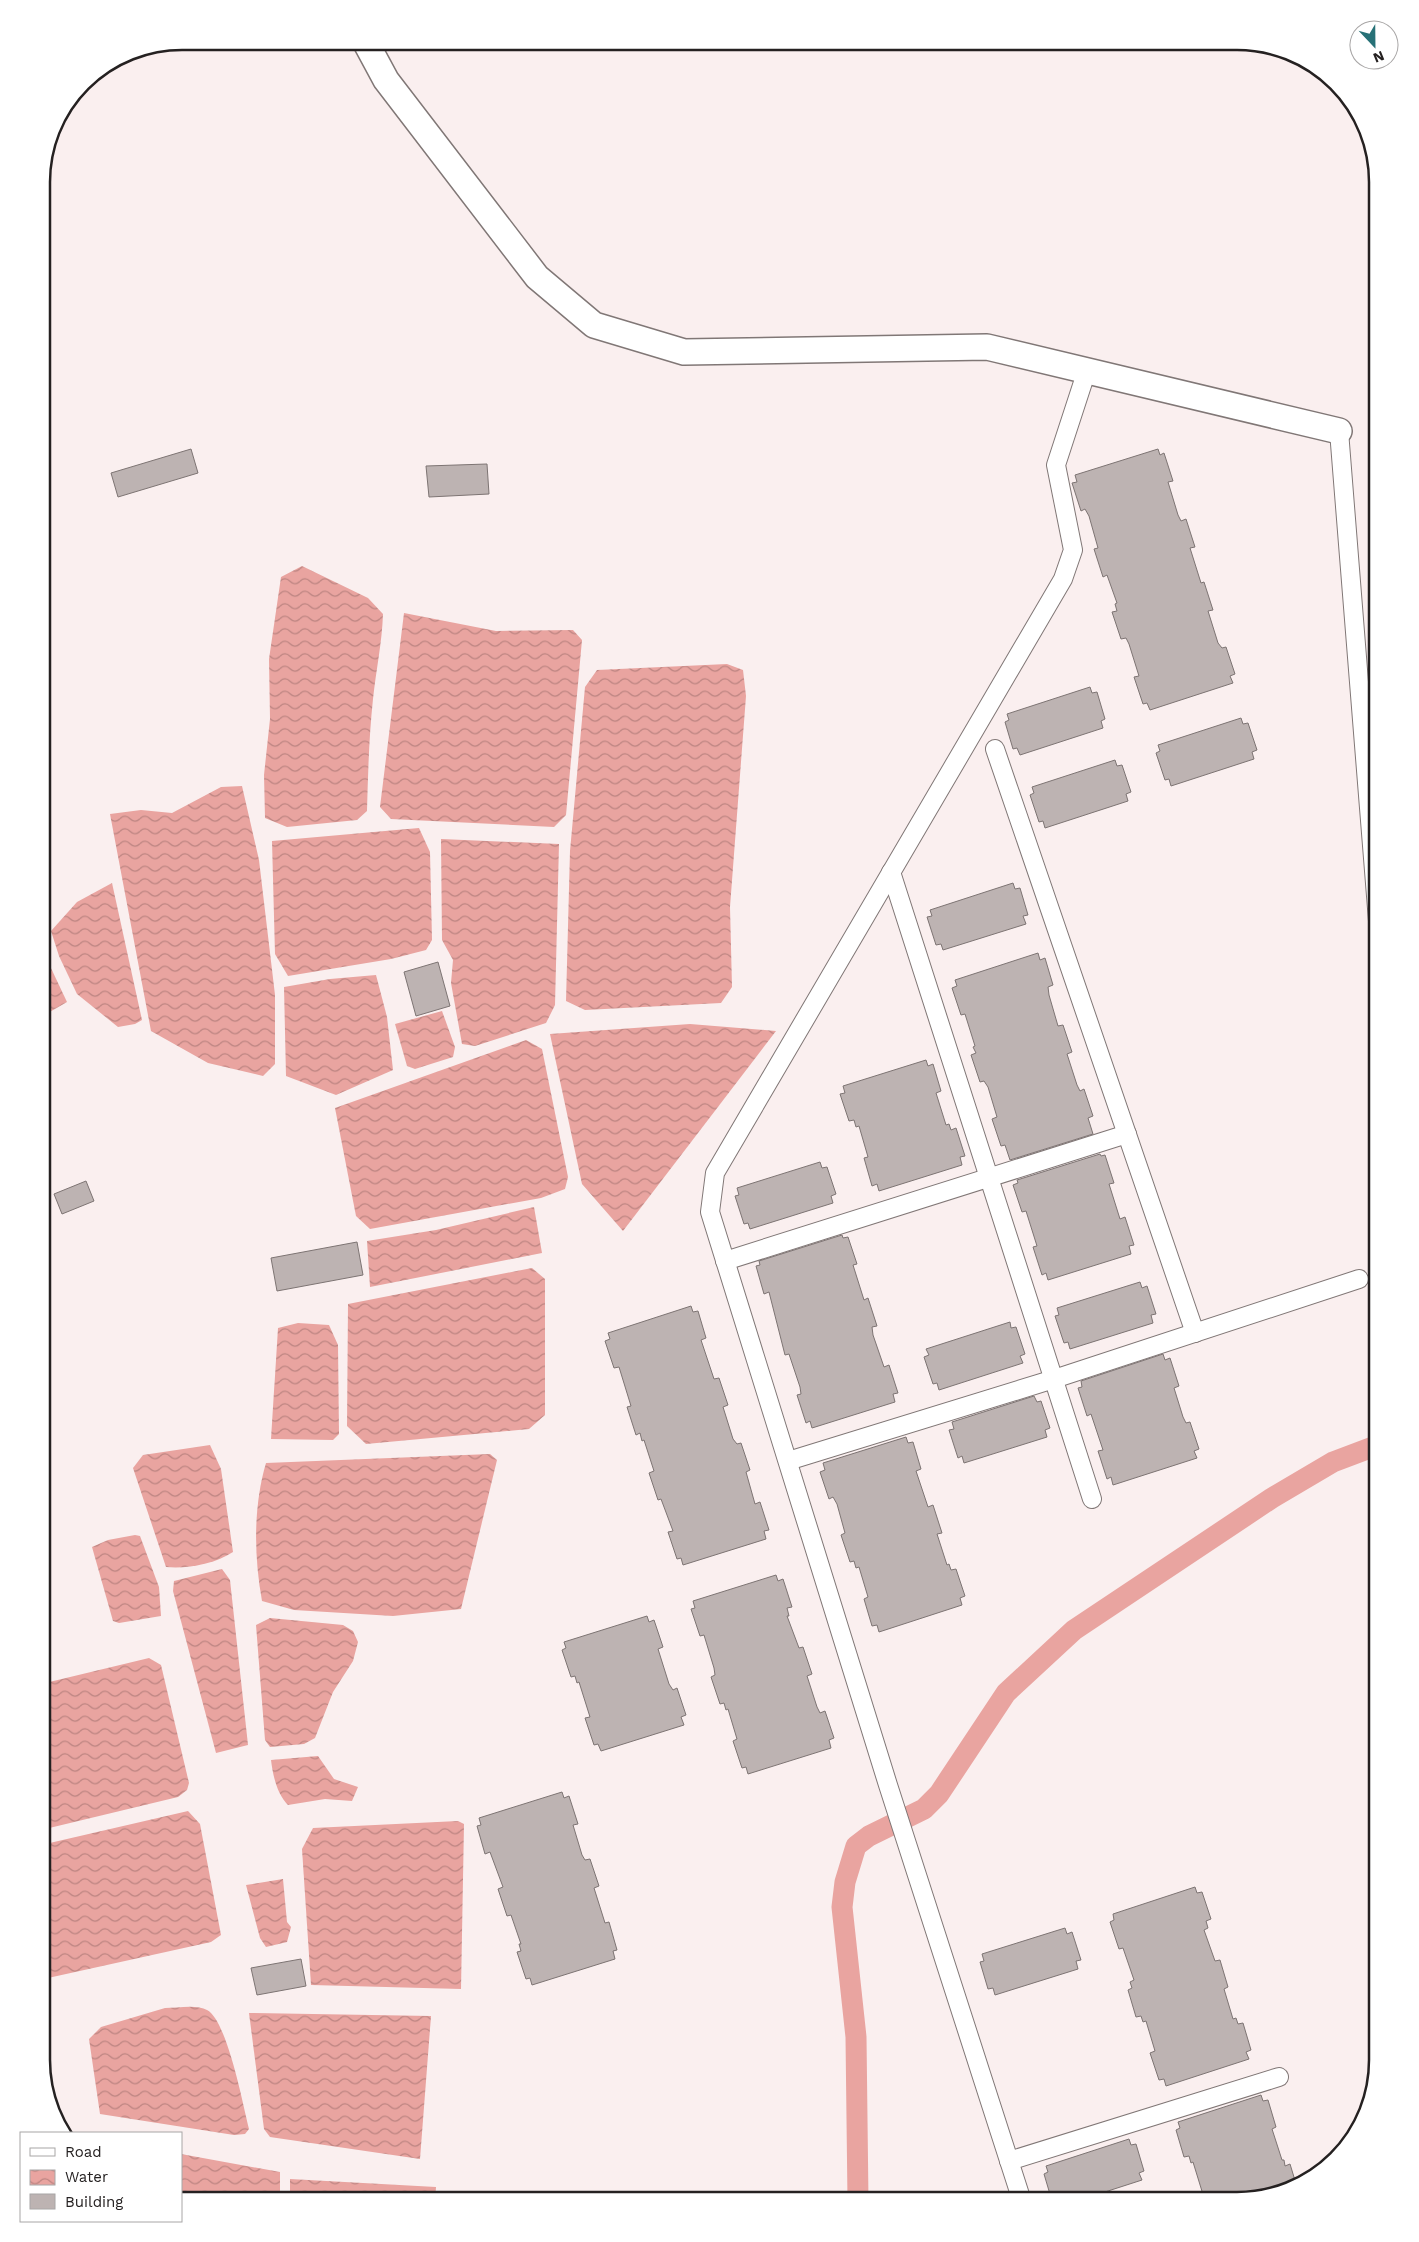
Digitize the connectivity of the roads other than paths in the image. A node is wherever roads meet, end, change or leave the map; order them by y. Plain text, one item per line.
1 (370, 50) edge
2 (1087, 370) junction
3 (1339, 431) joint
4 (995, 749) dead end
5 (1369, 807) edge
6 (891, 872) junction
7 (1127, 1134) junction
8 (990, 1179) junction
9 (725, 1261) junction
10 (1359, 1279) dead end
11 (1195, 1333) junction
12 (1054, 1379) junction
13 (788, 1461) junction
14 (1092, 1499) dead end
15 (1279, 2077) dead end
16 (1009, 2161) junction
17 (1019, 2192) edge

1 - 2 main road
2 - 3 main road
2 - 6 street
3 - 5 street
4 - 7 street
6 - 8 street
6 - 9 street
7 - 8 street
7 - 11 street
8 - 9 street
8 - 12 street
9 - 13 street
10 - 11 street
11 - 12 street
12 - 13 street
12 - 14 street
13 - 16 street
15 - 16 street
16 - 17 street

